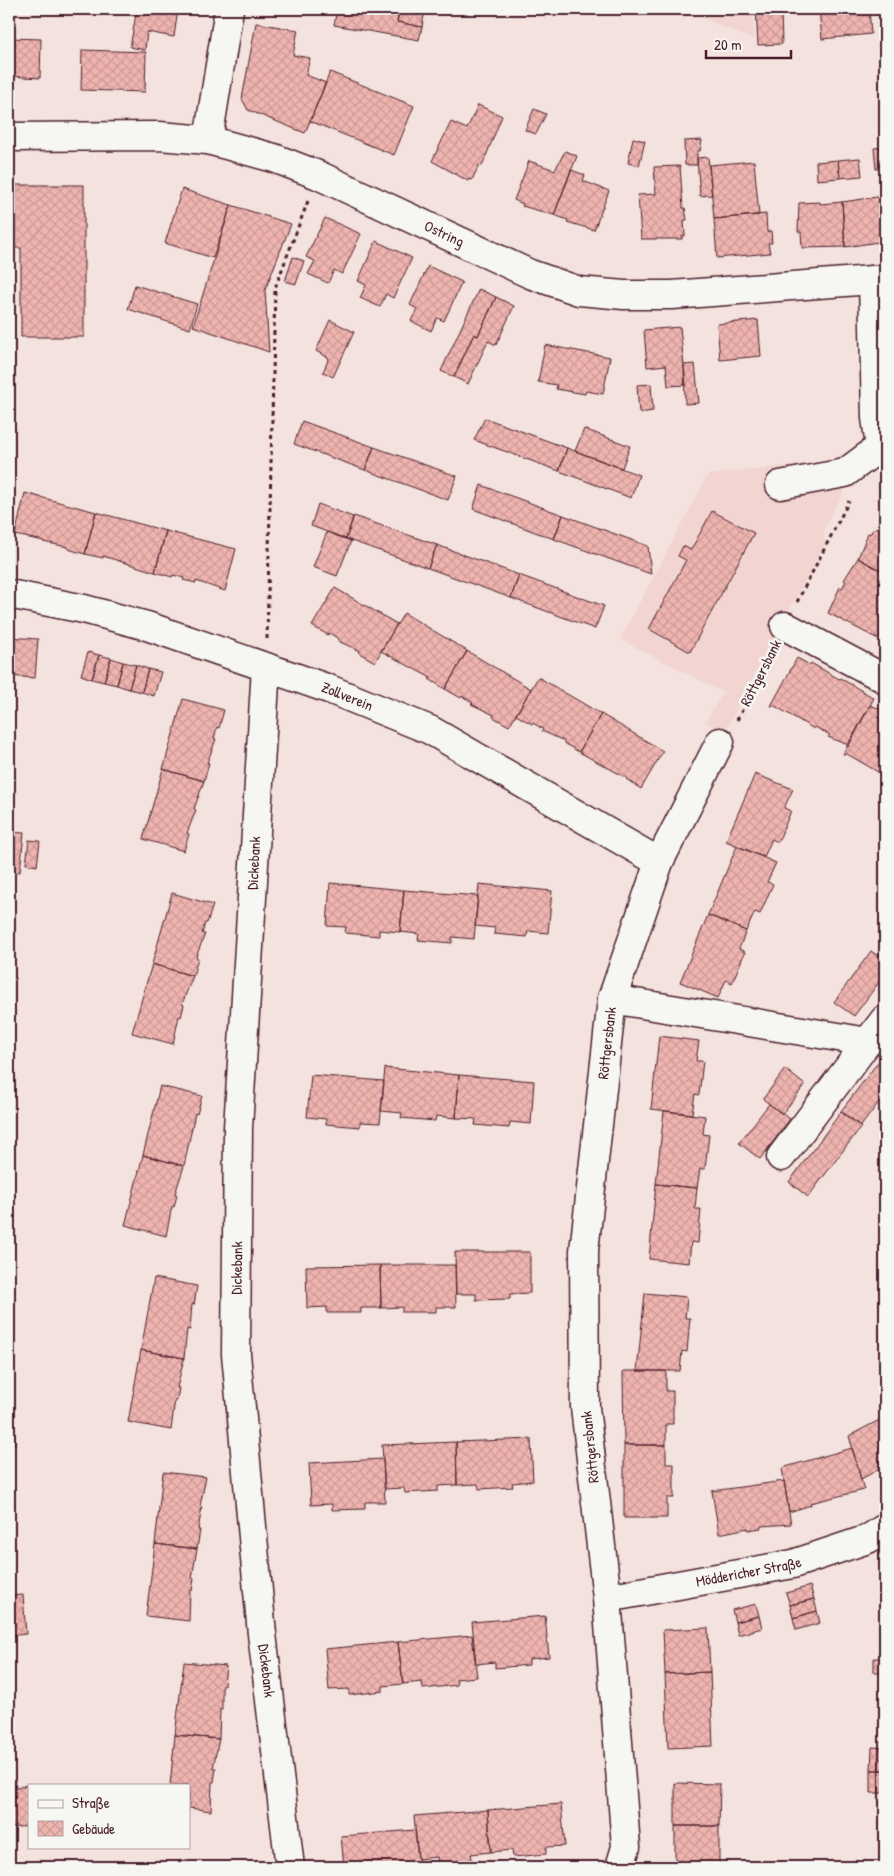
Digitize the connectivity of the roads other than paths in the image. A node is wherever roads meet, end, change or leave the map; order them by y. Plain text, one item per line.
1 (229, 9) edge
2 (9, 137) edge
3 (208, 140) junction
4 (879, 279) edge
5 (881, 439) edge
6 (780, 485) dead end
7 (9, 594) edge
8 (785, 626) road end
9 (266, 667) junction
10 (885, 679) edge
11 (720, 742) road end
12 (659, 862) junction
13 (612, 999) junction
14 (885, 1019) edge
15 (868, 1042) junction
16 (781, 1157) dead end
17 (885, 1528) edge
18 (607, 1598) junction
19 (290, 1867) edge
20 (620, 1867) edge

1 - 3 street
2 - 3 street, Ostring
3 - 4 street, Ostring
4 - 5 street
5 - 6 street
7 - 9 street, Zollverein
8 - 10 street
9 - 12 street, Zollverein
9 - 19 street, Dickebank
11 - 12 street, Röttgersbank
12 - 13 street, Röttgersbank
13 - 15 street
13 - 18 street, Röttgersbank
14 - 15 street
15 - 16 street
17 - 18 street, Möddericher Straße
18 - 20 street, Röttgersbank

